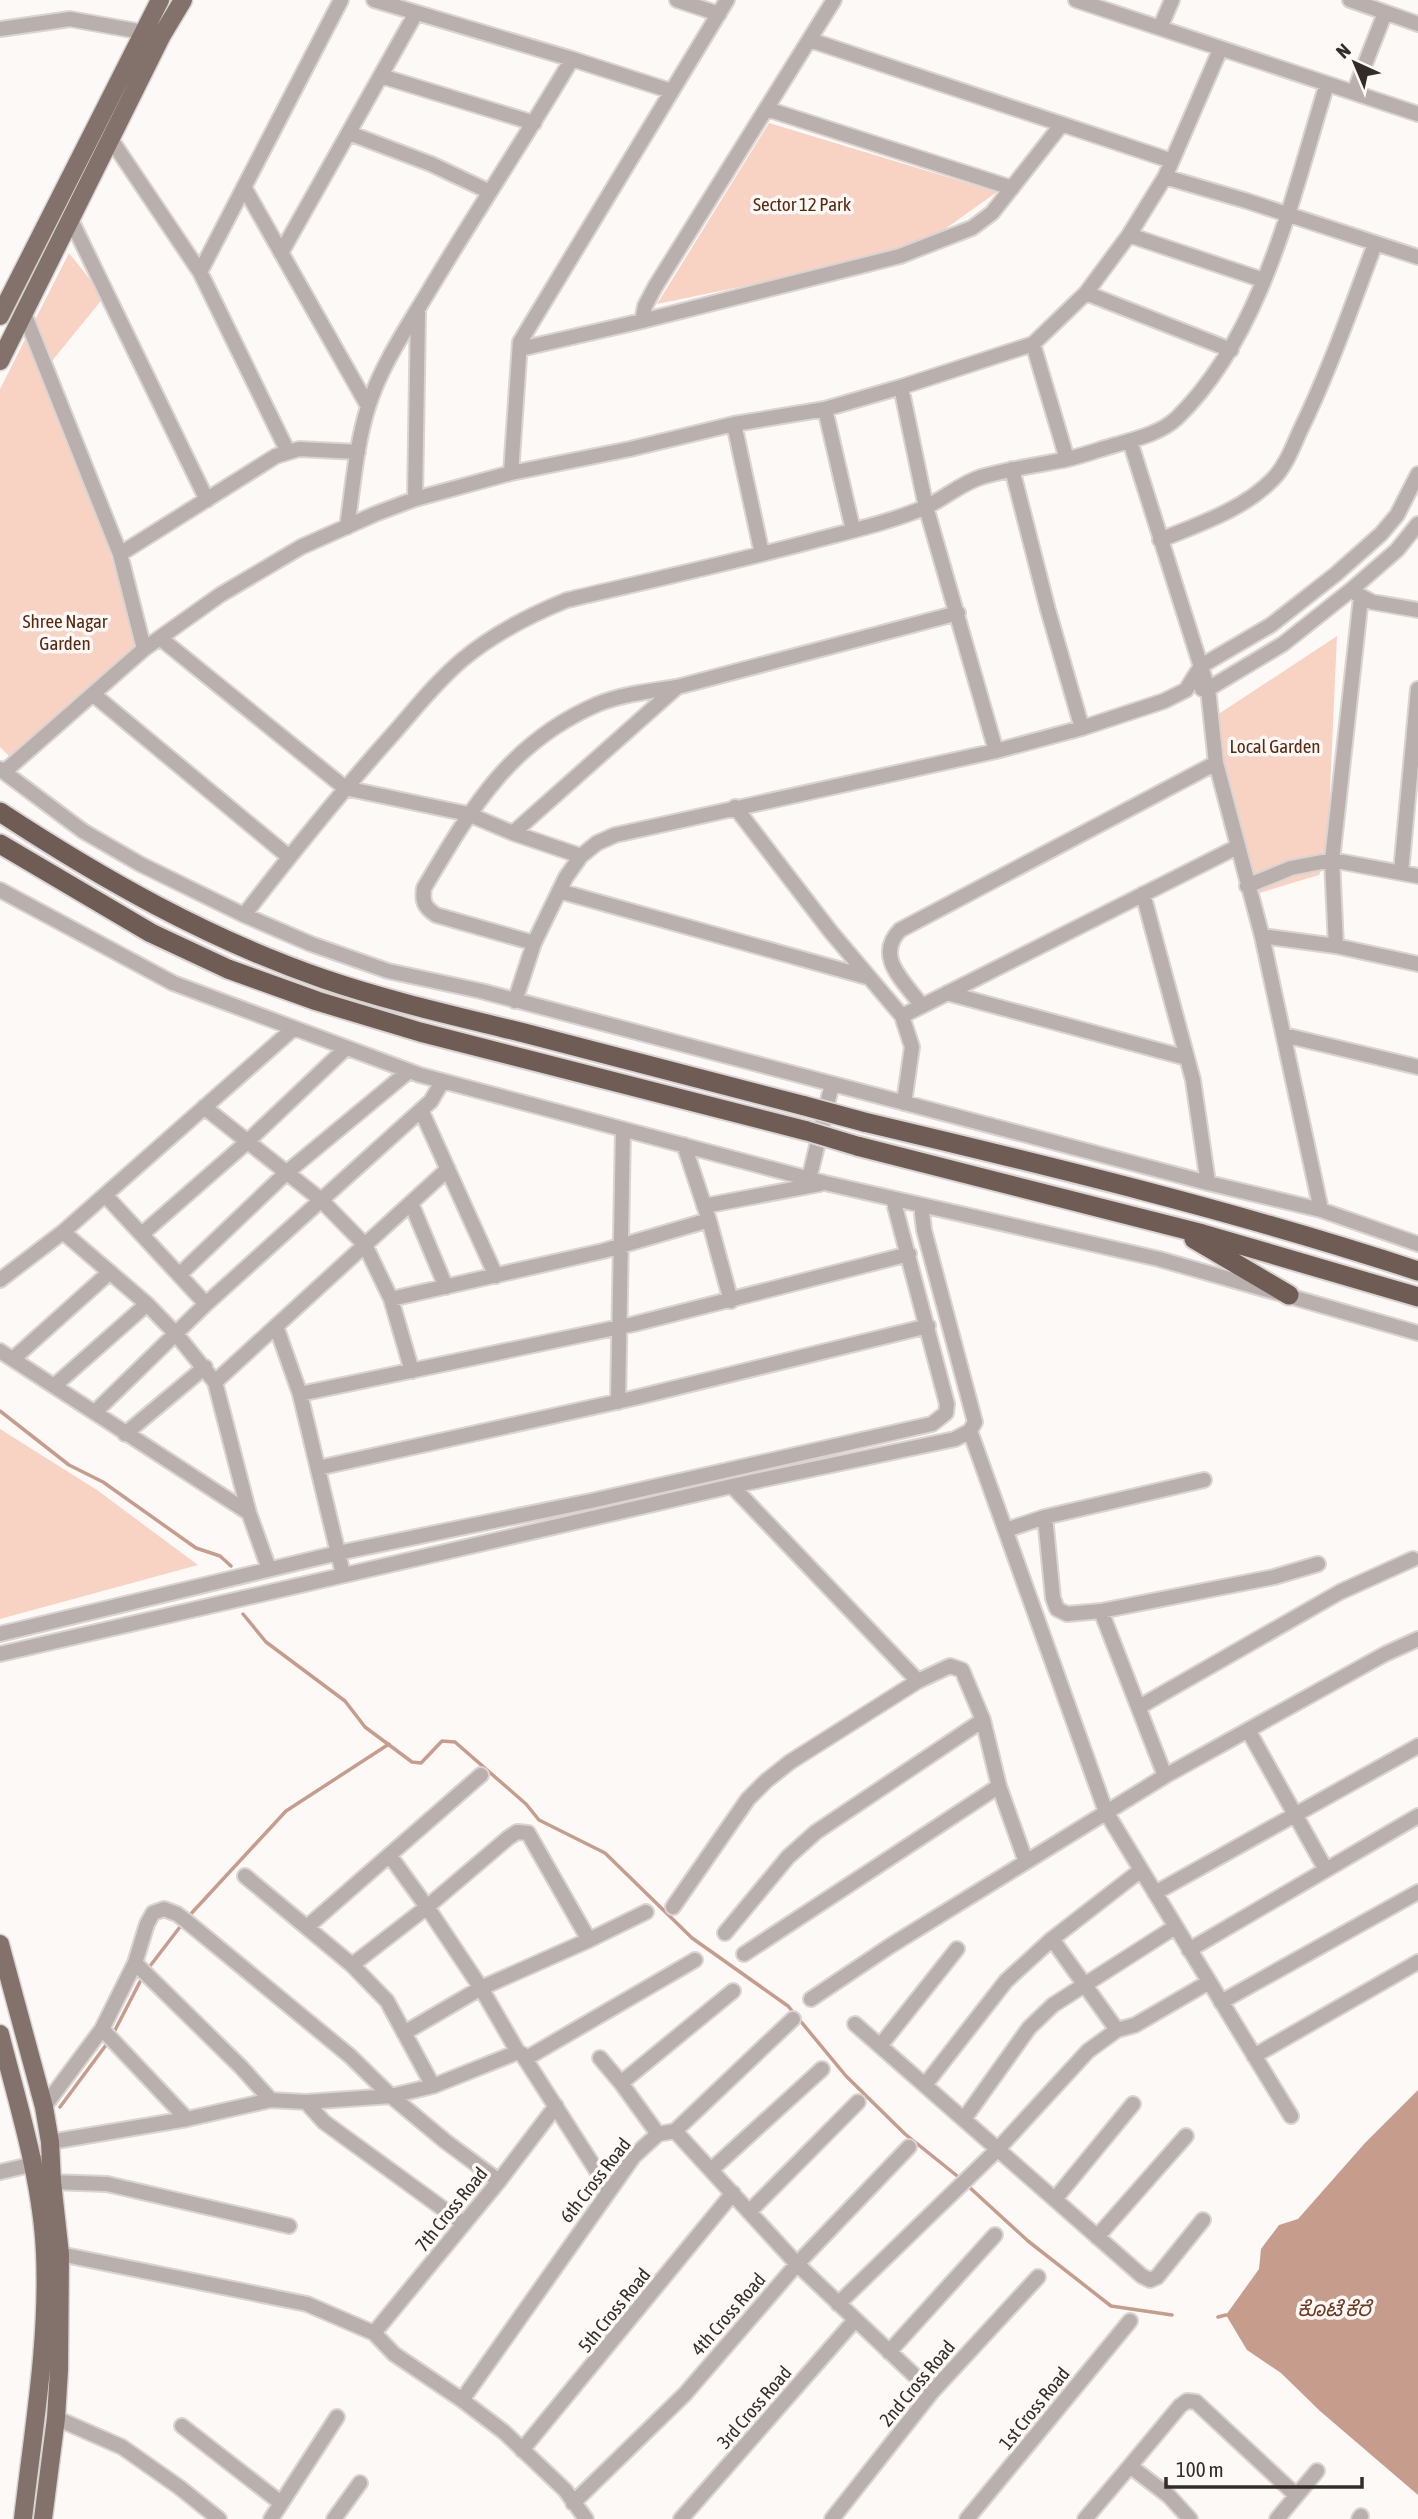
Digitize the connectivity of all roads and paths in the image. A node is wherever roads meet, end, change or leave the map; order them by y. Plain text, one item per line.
1 (160, 0) edge
2 (183, 0) edge
3 (341, 0) edge
4 (374, 0) edge
5 (677, 0) edge
6 (727, 0) edge
7 (834, 0) edge
8 (1076, 0) edge
9 (1172, 0) edge
10 (1350, 0) edge
11 (416, 13) junction
12 (1385, 13) junction
13 (719, 14) junction
14 (1418, 24) edge
15 (1160, 28) junction
16 (0, 29) edge
17 (143, 32) junction
18 (162, 35) junction
19 (810, 40) junction
20 (1220, 50) junction
21 (572, 59) junction
22 (381, 76) junction
23 (1327, 84) junction
24 (671, 91) junction
25 (1354, 92) junction
26 (767, 109) junction
27 (1418, 114) edge
28 (534, 123) junction
29 (1062, 124) junction
30 (349, 133) junction
31 (110, 138) junction
32 (1172, 161) junction
33 (1165, 177) junction
34 (244, 187) junction
35 (1012, 188) junction
36 (488, 191) junction
37 (1289, 214) junction
38 (70, 218) junction
39 (1129, 235) junction
40 (1375, 244) junction
41 (281, 253) junction
42 (1418, 257) edge
43 (200, 272) junction
44 (1263, 280) junction
45 (1086, 293) junction
46 (418, 310) junction
47 (24, 313) junction
48 (0, 316) edge
49 (642, 321) junction
50 (1033, 344) junction
51 (520, 349) junction
52 (1231, 350) junction
53 (0, 361) edge
54 (901, 387) junction
55 (369, 406) junction
56 (825, 409) junction
57 (734, 424) junction
58 (1130, 441) junction
59 (288, 452) junction
60 (358, 452) junction
61 (1067, 459) junction
62 (1012, 469) junction
63 (511, 473) junction
64 (1418, 474) edge
65 (415, 499) junction
66 (207, 500) junction
67 (926, 507) junction
68 (1418, 526) edge
69 (347, 527) junction
70 (853, 530) junction
71 (1160, 540) junction
72 (120, 554) junction
73 (762, 554) junction
74 (1356, 594) junction
75 (1418, 610) edge
76 (958, 613) junction
77 (160, 638) junction
78 (144, 649) junction
79 (1201, 666) junction
80 (677, 687) junction
81 (1208, 689) junction
82 (1418, 689) edge
83 (1186, 690) junction
84 (94, 695) junction
85 (1082, 728) junction
86 (1416, 740) edge
87 (996, 751) junction
88 (1216, 763) junction
89 (2, 770) edge
90 (345, 788) junction
91 (735, 807) junction
92 (0, 812) edge
93 (468, 814) junction
94 (513, 833) junction
95 (0, 844) edge
96 (1237, 847) junction
97 (581, 856) junction
98 (289, 857) junction
99 (1332, 860) junction
100 (1401, 872) junction
101 (1418, 876) edge
102 (1247, 886) junction
103 (0, 890) edge
104 (559, 891) junction
105 (1143, 894) junction
106 (244, 915) junction
107 (1262, 936) junction
108 (534, 943) junction
109 (1336, 946) junction
110 (1418, 964) edge
111 (867, 978) junction
112 (947, 993) junction
113 (515, 1001) junction
114 (922, 1006) junction
115 (902, 1016) junction
116 (293, 1029) junction
117 (1284, 1035) junction
118 (345, 1049) junction
119 (1187, 1058) junction
120 (1418, 1067) edge
121 (409, 1071) junction
122 (442, 1082) junction
123 (832, 1084) junction
124 (904, 1103) junction
125 (204, 1107) junction
126 (421, 1110) junction
127 (623, 1129) junction
128 (246, 1143) junction
129 (684, 1145) junction
130 (447, 1169) junction
131 (286, 1173) junction
132 (809, 1179) junction
133 (825, 1183) junction
134 (1208, 1183) junction
135 (105, 1195) junction
136 (320, 1199) junction
137 (893, 1199) junction
138 (411, 1203) junction
139 (921, 1205) junction
140 (1321, 1210) junction
141 (707, 1213) junction
142 (1172, 1227) junction
143 (63, 1231) junction
144 (142, 1234) junction
145 (1418, 1244) edge
146 (365, 1245) junction
147 (620, 1247) junction
148 (909, 1254) junction
149 (1418, 1271) edge
150 (110, 1272) junction
151 (179, 1275) junction
152 (496, 1276) junction
153 (0, 1280) edge
154 (446, 1287) junction
155 (1289, 1295) junction
156 (1418, 1297) edge
157 (391, 1299) junction
158 (731, 1301) junction
159 (147, 1304) junction
160 (206, 1304) junction
161 (276, 1326) junction
162 (928, 1326) junction
163 (618, 1328) junction
164 (1418, 1333) edge
165 (176, 1334) junction
166 (0, 1351) edge
167 (13, 1359) junction
168 (205, 1367) junction
169 (412, 1371) junction
170 (215, 1382) junction
171 (54, 1386) junction
172 (300, 1394) junction
173 (618, 1402) junction
174 (95, 1412) junction
175 (970, 1431) junction
176 (125, 1434) junction
177 (318, 1468) junction
178 (1205, 1480) dead end
179 (732, 1486) junction
180 (249, 1513) junction
181 (1045, 1517) junction
182 (1006, 1530) junction
183 (338, 1553) junction
184 (1413, 1559) dead end
185 (1318, 1564) dead end
186 (269, 1569) junction
187 (343, 1574) junction
188 (235, 1577) junction
189 (240, 1597) junction
190 (1101, 1611) junction
191 (0, 1634) edge
192 (1418, 1639) edge
193 (0, 1654) edge
194 (918, 1681) junction
195 (1139, 1707) junction
196 (984, 1720) junction
197 (1248, 1730) junction
198 (1418, 1746) edge
199 (481, 1775) dead end
200 (1165, 1776) junction
201 (999, 1786) junction
202 (1106, 1812) junction
203 (1296, 1814) junction
204 (1418, 1816) edge
205 (390, 1856) junction
206 (1026, 1862) junction
207 (1141, 1870) junction
208 (1326, 1870) junction
209 (245, 1876) dead end
210 (1418, 1892) edge
211 (1155, 1893) junction
212 (427, 1906) junction
213 (673, 1907) dead end
214 (646, 1912) dead end
215 (307, 1927) junction
216 (1175, 1927) junction
217 (725, 1933) dead end
218 (1052, 1939) junction
219 (589, 1940) junction
220 (0, 1944) edge
221 (957, 1949) dead end
222 (1189, 1950) junction
223 (744, 1954) dead end
224 (695, 1959) dead end
225 (1418, 1962) edge
226 (135, 1963) junction
227 (352, 1965) junction
228 (1209, 1982) junction
229 (1086, 1986) junction
230 (481, 1988) junction
231 (733, 1991) dead end
232 (811, 1999) dead end
233 (1221, 2002) junction
234 (793, 2019) dead end
235 (855, 2024) dead end
236 (102, 2029) junction
237 (1117, 2030) junction
238 (0, 2034) edge
239 (404, 2034) junction
240 (880, 2046) junction
241 (522, 2056) junction
242 (1254, 2056) junction
243 (600, 2058) dead end
244 (822, 2069) dead end
245 (621, 2083) junction
246 (925, 2085) junction
247 (433, 2086) junction
248 (391, 2095) junction
249 (271, 2100) junction
250 (306, 2102) junction
251 (858, 2102) dead end
252 (1133, 2104) dead end
253 (556, 2106) junction
254 (44, 2107) junction
255 (1291, 2116) dead end
256 (187, 2119) junction
257 (964, 2119) junction
258 (675, 2131) junction
259 (659, 2134) junction
260 (1186, 2136) dead end
261 (909, 2147) dead end
262 (998, 2149) junction
263 (51, 2151) junction
264 (33, 2164) junction
265 (711, 2170) junction
266 (0, 2172) edge
267 (499, 2181) junction
268 (52, 2182) junction
269 (609, 2190) junction
270 (733, 2193) junction
271 (1055, 2199) junction
272 (749, 2212) junction
273 (1203, 2220) dead end
274 (464, 2224) junction
275 (289, 2226) dead end
276 (995, 2235) dead end
277 (1097, 2237) junction
278 (60, 2254) junction
279 (797, 2264) junction
280 (1038, 2277) dead end
281 (838, 2304) junction
282 (855, 2320) junction
283 (1130, 2321) dead end
284 (374, 2333) junction
285 (889, 2351) junction
286 (932, 2392) junction
287 (462, 2399) junction
288 (56, 2417) junction
289 (337, 2417) dead end
290 (182, 2426) dead end
291 (523, 2450) junction
292 (1130, 2466) junction
293 (1317, 2471) dead end
294 (360, 2483) dead end
295 (1296, 2495) junction
296 (281, 2503) junction
297 (573, 2503) junction
298 (23, 2519) edge
299 (43, 2519) edge
300 (219, 2519) edge
301 (271, 2519) edge
302 (334, 2519) edge
303 (586, 2519) edge
304 (681, 2519) edge
305 (832, 2519) edge
306 (967, 2519) edge
307 (1085, 2519) edge
308 (1191, 2519) edge
309 (1278, 2519) edge

1 - 17 main road
2 - 18 main road
3 - 34 street
4 - 11 street
5 - 13 street
6 - 13 street
7 - 19 street
8 - 15 street
9 - 15 street
10 - 12 street
11 - 21 street
11 - 22 street
12 - 14 street
12 - 25 street
13 - 24 street
15 - 20 street
16 - 17 street
17 - 18 street
17 - 48 main road
18 - 31 main road
19 - 26 street
19 - 29 street
20 - 23 street
20 - 32 street
21 - 24 street
21 - 28 street
22 - 28 street
22 - 30 street
23 - 25 street
23 - 37 street
24 - 51 street
25 - 27 street
26 - 35 street
26 - 49 street
28 - 36 street
29 - 32 street
29 - 35 street
30 - 36 street
30 - 41 street
31 - 38 main road
31 - 43 street
32 - 33 street
33 - 37 street
33 - 39 street
34 - 41 street
34 - 43 street
35 - 49 street
36 - 46 street
37 - 40 street
37 - 44 street
38 - 47 main road
38 - 66 street
39 - 44 street
39 - 45 street
40 - 42 street
40 - 71 street
41 - 55 street
43 - 59 street
44 - 52 street
45 - 50 street
45 - 52 street
46 - 55 street
46 - 65 street
47 - 53 main road
47 - 72 street
49 - 51 street
50 - 54 street
50 - 61 street
51 - 63 street
52 - 58 street
54 - 56 street
54 - 67 street
55 - 60 street
56 - 57 street
56 - 70 street
57 - 63 street
57 - 73 street
58 - 61 street
58 - 71 street
59 - 60 street
59 - 66 street
60 - 69 street
61 - 62 street
62 - 67 street
62 - 85 street
63 - 65 street
64 - 79 street
65 - 69 street
66 - 72 street
67 - 70 street
67 - 76 street
68 - 74 street
69 - 77 street
70 - 73 street
71 - 79 street
72 - 78 street
73 - 90 street
74 - 75 street
74 - 81 street
74 - 99 street
76 - 80 street
76 - 87 street
77 - 78 street
77 - 90 street
78 - 84 street
79 - 81 street
79 - 83 street
80 - 93 street
80 - 94 street
81 - 83 street
81 - 88 street
82 - 86 street
83 - 85 street
84 - 89 street
84 - 98 street
85 - 87 street
86 - 100 street
87 - 91 street
88 - 96 street
88 - 114 street
89 - 106 street
90 - 93 street
90 - 98 street
91 - 97 street
91 - 111 street
92 - 149 highway, bridge
93 - 94 street
93 - 108 street
94 - 97 street
95 - 142 highway, bridge
96 - 102 street
96 - 105 street
97 - 104 street
98 - 106 street
99 - 100 street
99 - 102 street
99 - 109 street
100 - 101 street
102 - 107 street
103 - 116 street
104 - 108 street
104 - 111 street
105 - 112 street
105 - 119 street
106 - 113 street
107 - 109 street
107 - 117 street
108 - 113 street
109 - 110 street
111 - 115 street
112 - 114 street
112 - 119 street
113 - 123 street
114 - 115 street
115 - 124 street
116 - 118 street
116 - 125 street
117 - 120 street
117 - 140 street
118 - 121 street
118 - 128 street
119 - 134 street
121 - 122 street
121 - 131 street
122 - 126 street
122 - 127 street
123 - 124 street
123 - 132 street
124 - 134 street
125 - 128 street
125 - 135 street
126 - 130 street
126 - 136 street
127 - 129 street
127 - 147 street
128 - 131 street
128 - 144 street
129 - 132 street
129 - 141 street
130 - 138 street
130 - 152 street
131 - 136 street
131 - 151 street
132 - 133 street
133 - 137 street
133 - 141 street
134 - 140 street
135 - 143 street
135 - 144 street
136 - 146 street
136 - 160 street
137 - 139 street
137 - 148 street
138 - 146 street
138 - 154 street
139 - 155 street
139 - 175 street
140 - 145 street
141 - 147 street
141 - 158 street
142 - 155 highway
142 - 156 highway
143 - 150 street
143 - 153 street
144 - 151 street
146 - 157 street
146 - 161 street
147 - 152 street
147 - 163 street
148 - 158 street
148 - 162 street
150 - 159 street
150 - 167 street
151 - 160 street
152 - 154 street
154 - 157 street
155 - 164 street
157 - 169 street
158 - 163 street
159 - 165 street
159 - 171 street
160 - 165 street
161 - 170 street
161 - 172 street
162 - 173 street
162 - 183 street
163 - 169 street
163 - 173 street
165 - 168 street
165 - 174 street
166 - 167 street
167 - 171 street
168 - 170 street
168 - 176 street
169 - 172 street
170 - 180 street
171 - 174 street
172 - 177 street
173 - 177 street
174 - 176 street
175 - 179 street
175 - 182 street
176 - 180 street
177 - 183 street
178 - 181 street
179 - 187 street
179 - 194 street
180 - 186 street
181 - 182 street
181 - 190 street
182 - 202 street
183 - 186 street
183 - 187 street
184 - 195 street
185 - 190 street
186 - 188 street
187 - 189 street
188 - 189 street
188 - 191 street
189 - 193 street
190 - 195 street
192 - 197 street
194 - 196 street
194 - 213 street
195 - 200 street
196 - 201 street
196 - 217 street
197 - 200 street
197 - 203 street
198 - 203 street
199 - 205 street
200 - 202 street
201 - 206 street
201 - 223 street
202 - 206 street
202 - 207 street
203 - 208 street
203 - 211 street
204 - 208 street
205 - 212 street
205 - 215 street
206 - 232 street
207 - 211 street
207 - 218 street
208 - 222 street
209 - 215 street
210 - 233 street
211 - 216 street
212 - 219 street
212 - 227 street
212 - 230 street
214 - 219 street
215 - 227 street
216 - 222 street
216 - 229 street
218 - 229 street
218 - 246 street
219 - 230 street
220 - 254 main road
221 - 240 street
222 - 228 street
224 - 241 street
225 - 242 street
226 - 236 street
226 - 248 street
226 - 249 street
227 - 239 street
228 - 233 street
228 - 237 street
229 - 237 street
229 - 257 street
230 - 239 street
230 - 241 street
231 - 245 street
233 - 242 street
234 - 258 street
235 - 240 street
236 - 254 street
236 - 256 street
237 - 262 street
238 - 264 main road
239 - 247 street
240 - 246 street
241 - 247 street
241 - 253 street
242 - 255 street
243 - 245 street
244 - 265 street
245 - 259 street
246 - 257 street
247 - 248 street
248 - 250 street
248 - 267 street
249 - 250 street
249 - 256 street
250 - 274 street
251 - 272 street
252 - 271 street
253 - 267 street, 7th Cross Road
253 - 269 street
254 - 263 main road
256 - 263 street
257 - 262 street
258 - 259 street, 6th Cross Road
258 - 265 street
259 - 269 street, 6th Cross Road
260 - 277 street
261 - 279 street, 4th Cross Road
262 - 271 street
262 - 281 street
263 - 264 street
263 - 268 main road
264 - 266 street
264 - 298 main road
265 - 270 street
267 - 274 street, 7th Cross Road
268 - 275 street
268 - 278 main road
269 - 287 street, 6th Cross Road
270 - 272 street
270 - 291 street, 5th Cross Road
271 - 277 street
272 - 279 street
273 - 277 street
274 - 284 street, 7th Cross Road
276 - 285 street
278 - 284 street
278 - 288 main road
279 - 281 street
279 - 297 street, 4th Cross Road
280 - 286 street, 2nd Cross Road
281 - 282 street
282 - 285 street
282 - 304 street, 3rd Cross Road
283 - 306 street, 1st Cross Road
284 - 287 street
285 - 286 street
286 - 305 street, 2nd Cross Road
287 - 291 street
288 - 299 main road
288 - 300 street
289 - 296 street
290 - 296 street
291 - 297 street
292 - 295 street
292 - 307 street
292 - 308 street
293 - 295 street
294 - 302 street
295 - 309 street
296 - 301 street
297 - 303 street

